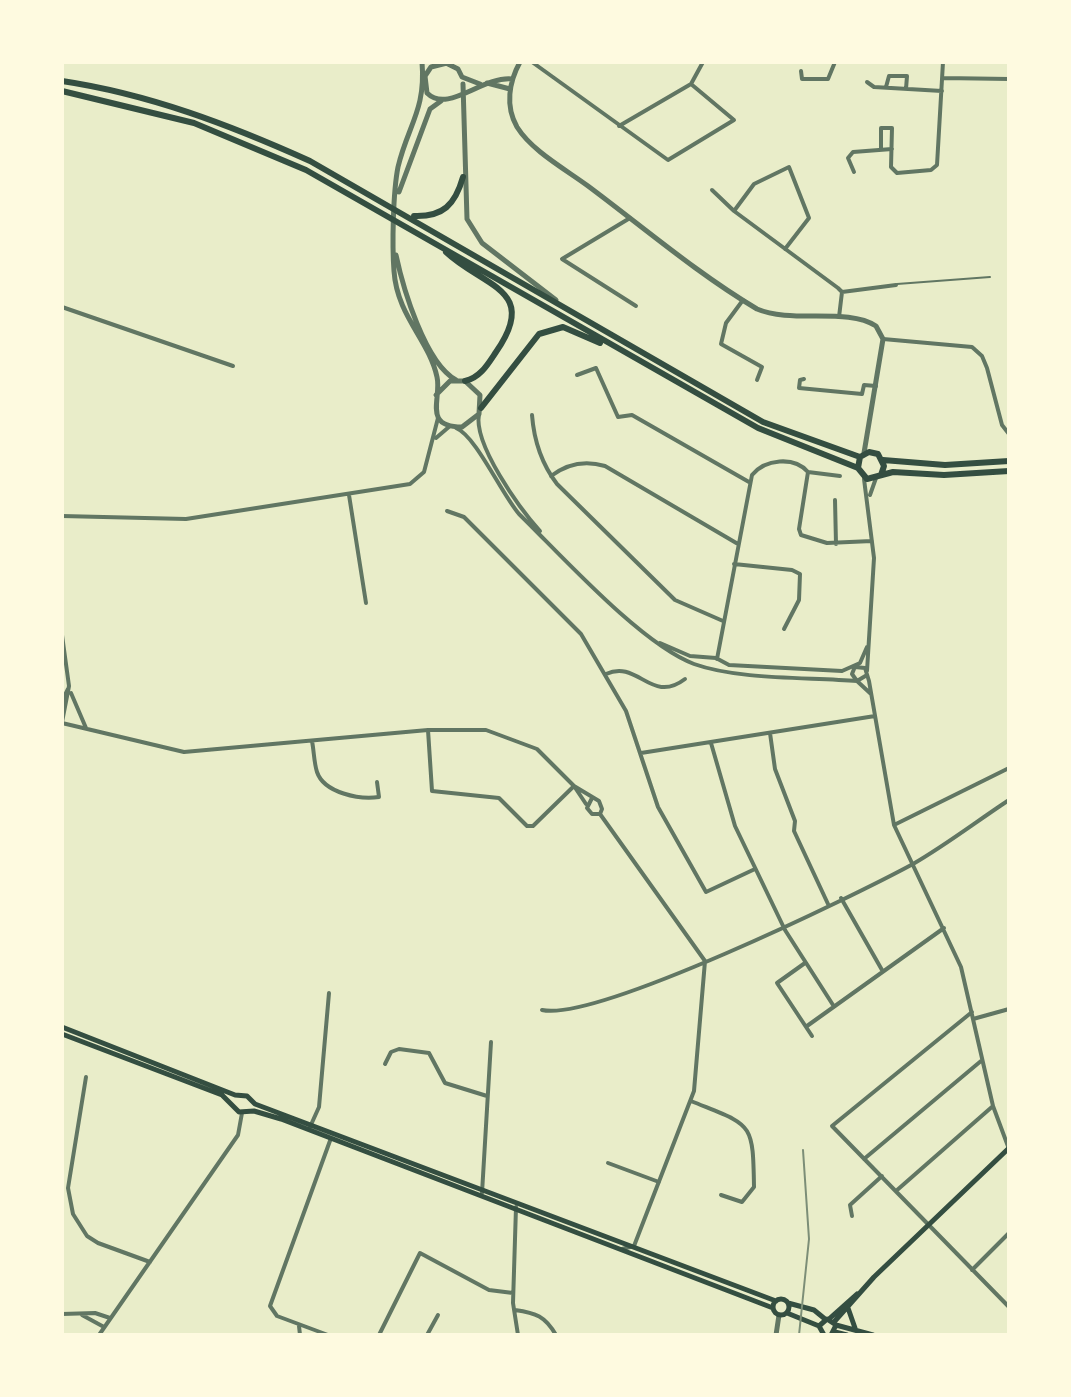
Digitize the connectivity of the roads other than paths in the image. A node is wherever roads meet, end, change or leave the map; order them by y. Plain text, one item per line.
1 (422, 62) edge
2 (446, 62) edge
3 (520, 62) edge
4 (532, 62) edge
5 (703, 62) edge
6 (835, 62) edge
7 (943, 62) edge
8 (801, 71) dead end
9 (943, 77) junction
10 (512, 79) junction
11 (1009, 79) edge
12 (62, 81) edge
13 (463, 81) junction
14 (424, 82) junction
15 (867, 82) dead end
16 (483, 84) junction
17 (691, 84) junction
18 (886, 87) junction
19 (510, 89) junction
20 (906, 89) junction
21 (942, 91) junction
22 (62, 92) edge
23 (464, 93) junction
24 (452, 99) junction
25 (442, 101) junction
26 (463, 118) junction
27 (619, 126) junction
28 (881, 149) junction
29 (892, 149) junction
30 (854, 172) dead end
31 (463, 177) junction
32 (712, 190) dead end
33 (397, 196) junction
34 (734, 211) junction
35 (410, 216) junction
36 (630, 218) junction
37 (438, 244) junction
38 (394, 246) junction
39 (785, 249) junction
40 (990, 277) dead end
41 (896, 285) joint
42 (842, 292) junction
43 (743, 300) junction
44 (563, 306) junction
45 (636, 306) dead end
46 (62, 307) edge
47 (839, 319) junction
48 (883, 339) junction
49 (629, 355) junction
50 (233, 366) dead end
51 (577, 375) dead end
52 (804, 379) dead end
53 (456, 380) junction
54 (757, 380) dead end
55 (465, 381) junction
56 (876, 386) junction
57 (436, 395) junction
58 (480, 411) junction
59 (437, 415) junction
60 (532, 415) dead end
61 (452, 426) junction
62 (1009, 434) edge
63 (868, 438) junction
64 (435, 440) junction
65 (874, 453) junction
66 (862, 455) junction
67 (883, 460) junction
68 (1009, 461) edge
69 (858, 468) junction
70 (1009, 471) edge
71 (808, 472) junction
72 (551, 476) junction
73 (840, 476) dead end
74 (879, 476) junction
75 (863, 477) junction
76 (749, 482) junction
77 (349, 495) junction
78 (869, 498) junction
79 (835, 500) dead end
80 (447, 511) dead end
81 (62, 516) edge
82 (872, 541) junction
83 (738, 544) junction
84 (836, 544) junction
85 (558, 551) junction
86 (734, 564) junction
87 (366, 603) dead end
88 (723, 621) junction
89 (784, 629) dead end
90 (62, 635) edge
91 (651, 639) junction
92 (867, 647) junction
93 (716, 659) junction
94 (715, 666) junction
95 (855, 667) junction
96 (867, 673) junction
97 (606, 674) junction
98 (685, 679) dead end
99 (857, 681) junction
100 (69, 686) junction
101 (871, 694) junction
102 (62, 701) edge
103 (875, 716) junction
104 (62, 723) edge
105 (86, 729) junction
106 (428, 730) junction
107 (770, 733) junction
108 (312, 741) junction
109 (711, 743) junction
110 (641, 753) junction
111 (1009, 768) edge
112 (377, 782) dead end
113 (574, 786) junction
114 (592, 798) junction
115 (1009, 800) edge
116 (586, 804) junction
117 (600, 814) junction
118 (894, 825) junction
119 (910, 865) junction
120 (755, 869) junction
121 (841, 898) junction
122 (828, 904) junction
123 (783, 926) junction
124 (944, 928) junction
125 (705, 961) junction
126 (806, 963) junction
127 (882, 970) junction
128 (329, 993) dead end
129 (833, 1005) junction
130 (1009, 1009) edge
131 (542, 1010) dead end
132 (972, 1012) junction
133 (973, 1019) junction
134 (807, 1026) junction
135 (62, 1027) edge
136 (62, 1034) edge
137 (812, 1036) dead end
138 (491, 1042) dead end
139 (981, 1061) junction
140 (385, 1064) dead end
141 (86, 1077) dead end
142 (241, 1096) junction
143 (487, 1096) junction
144 (691, 1101) junction
145 (252, 1102) junction
146 (235, 1104) junction
147 (993, 1106) junction
148 (250, 1110) junction
149 (242, 1113) junction
150 (310, 1127) junction
151 (332, 1135) junction
152 (1009, 1148) edge
153 (864, 1159) junction
154 (608, 1163) dead end
155 (882, 1176) junction
156 (659, 1182) junction
157 (896, 1191) junction
158 (482, 1192) junction
159 (721, 1195) dead end
160 (522, 1203) junction
161 (514, 1208) junction
162 (852, 1216) dead end
163 (929, 1225) junction
164 (1009, 1233) edge
165 (634, 1246) junction
166 (622, 1249) junction
167 (150, 1262) junction
168 (972, 1270) junction
169 (513, 1293) junction
170 (858, 1294) junction
171 (776, 1301) junction
172 (788, 1303) junction
173 (848, 1307) junction
174 (1009, 1307) edge
175 (773, 1308) junction
176 (515, 1310) junction
177 (787, 1313) junction
178 (62, 1314) edge
179 (80, 1314) junction
180 (438, 1315) dead end
181 (779, 1315) junction
182 (110, 1318) junction
183 (831, 1321) junction
184 (299, 1326) junction
185 (104, 1327) junction
186 (855, 1328) junction
187 (821, 1332) edge
188 (832, 1334) edge
189 (99, 1335) edge
190 (300, 1335) edge
191 (328, 1335) edge
192 (379, 1335) edge
193 (427, 1335) edge
194 (518, 1335) edge
195 (556, 1335) edge
196 (776, 1335) edge
197 (847, 1335) edge
198 (873, 1335) edge

1 - 14 street
2 - 13 street
2 - 14 street
3 - 10 street
4 - 27 street
5 - 17 street
6 - 8 street
7 - 9 street
9 - 11 street
9 - 21 street
10 - 16 street
10 - 19 street
12 - 35 main road
13 - 16 street
13 - 23 street
13 - 24 street
14 - 25 street
14 - 33 street
15 - 18 street
16 - 19 street
16 - 23 street
17 - 27 street
17 - 27 street
18 - 20 street
18 - 20 street
19 - 36 street
20 - 21 street
21 - 29 street
22 - 37 main road
23 - 24 street
23 - 26 street
24 - 25 street
24 - 26 street
25 - 33 street
26 - 31 street
28 - 29 street
28 - 29 street
28 - 30 street
31 - 35 main road
31 - 44 street
32 - 34 street
33 - 38 street
34 - 39 street
34 - 39 street
35 - 44 main road
36 - 43 street
36 - 45 street
37 - 49 main road
37 - 55 main road
38 - 53 street
38 - 57 street
39 - 42 street
40 - 41 lane
41 - 42 street
42 - 47 street
43 - 47 street
43 - 54 street
44 - 66 main road
46 - 50 street
47 - 48 street
48 - 56 street
48 - 62 street
49 - 58 main road
49 - 69 main road
51 - 76 street
52 - 56 street
53 - 55 street
53 - 57 street
55 - 58 street
56 - 63 street
57 - 59 street
58 - 61 street
58 - 85 street
59 - 61 street
59 - 64 street
60 - 72 street
61 - 64 street
61 - 85 street
63 - 65 street
63 - 66 street
64 - 77 street
65 - 66 main road
65 - 67 main road
66 - 69 main road
67 - 68 main road
67 - 74 main road
69 - 75 main road
70 - 74 main road
71 - 73 street
71 - 76 street
71 - 84 street
72 - 83 street
72 - 88 street
74 - 75 main road
74 - 78 street
75 - 78 street
76 - 83 street
77 - 81 street
77 - 87 street
78 - 82 street
79 - 84 street
80 - 97 street
82 - 84 street
82 - 92 street
83 - 86 street
85 - 91 street
86 - 88 street
86 - 89 street
88 - 93 street
90 - 100 street
91 - 93 street
91 - 94 street
92 - 95 street
92 - 96 street
93 - 94 street
93 - 95 street
94 - 99 street
95 - 96 street
95 - 99 street
96 - 99 street
96 - 101 street
97 - 98 street
97 - 110 street
99 - 101 street
100 - 102 street
100 - 104 street
100 - 105 street
101 - 103 street
103 - 107 street
103 - 118 street
104 - 105 street
105 - 108 street
106 - 108 street
106 - 113 street
106 - 113 street
107 - 109 street
107 - 122 street
108 - 112 street
109 - 110 street
109 - 120 street
110 - 120 street
111 - 118 street
113 - 114 street
113 - 116 street
114 - 116 street
114 - 117 street
115 - 119 street
116 - 117 street
117 - 125 street
118 - 119 street
119 - 121 street
119 - 124 street
120 - 123 street
121 - 122 street
121 - 127 street
122 - 123 street
123 - 125 street
123 - 126 street
124 - 127 street
124 - 132 street
125 - 131 street
125 - 144 street
126 - 129 street
126 - 134 street
127 - 129 street
128 - 150 street
129 - 134 street
130 - 133 street
132 - 133 street
132 - 153 street
133 - 139 street
134 - 137 street
135 - 142 main road
136 - 146 main road
138 - 143 street
139 - 147 street
139 - 153 street
140 - 143 street
141 - 167 street
142 - 145 main road
142 - 146 main road
143 - 158 street
144 - 156 street
144 - 159 street
145 - 148 main road
145 - 150 main road
146 - 149 main road
147 - 152 street
147 - 157 street
148 - 149 main road
148 - 150 main road
149 - 167 street
150 - 151 main road
151 - 158 main road
151 - 184 street
152 - 163 main road
153 - 155 street
154 - 156 street
155 - 157 street
155 - 162 street
156 - 165 street
157 - 163 street
158 - 160 main road
158 - 161 main road
160 - 161 street
160 - 165 main road
161 - 166 main road
161 - 169 street
163 - 168 street
163 - 170 main road
164 - 168 street
165 - 166 street
165 - 171 main road
166 - 175 main road
167 - 182 street
168 - 174 street
169 - 176 street
169 - 192 street
170 - 173 main road
170 - 183 main road
171 - 172 main road
171 - 175 main road
172 - 177 main road
172 - 183 main road
173 - 183 main road
173 - 186 main road
175 - 181 main road
176 - 194 street
176 - 195 street
177 - 181 main road
177 - 187 main road
178 - 179 street
179 - 182 street
179 - 185 street
180 - 193 street
181 - 196 street
182 - 185 street
183 - 186 main road
183 - 187 main road
183 - 188 main road
184 - 190 street
184 - 191 street
185 - 189 street
186 - 198 main road
188 - 197 main road

